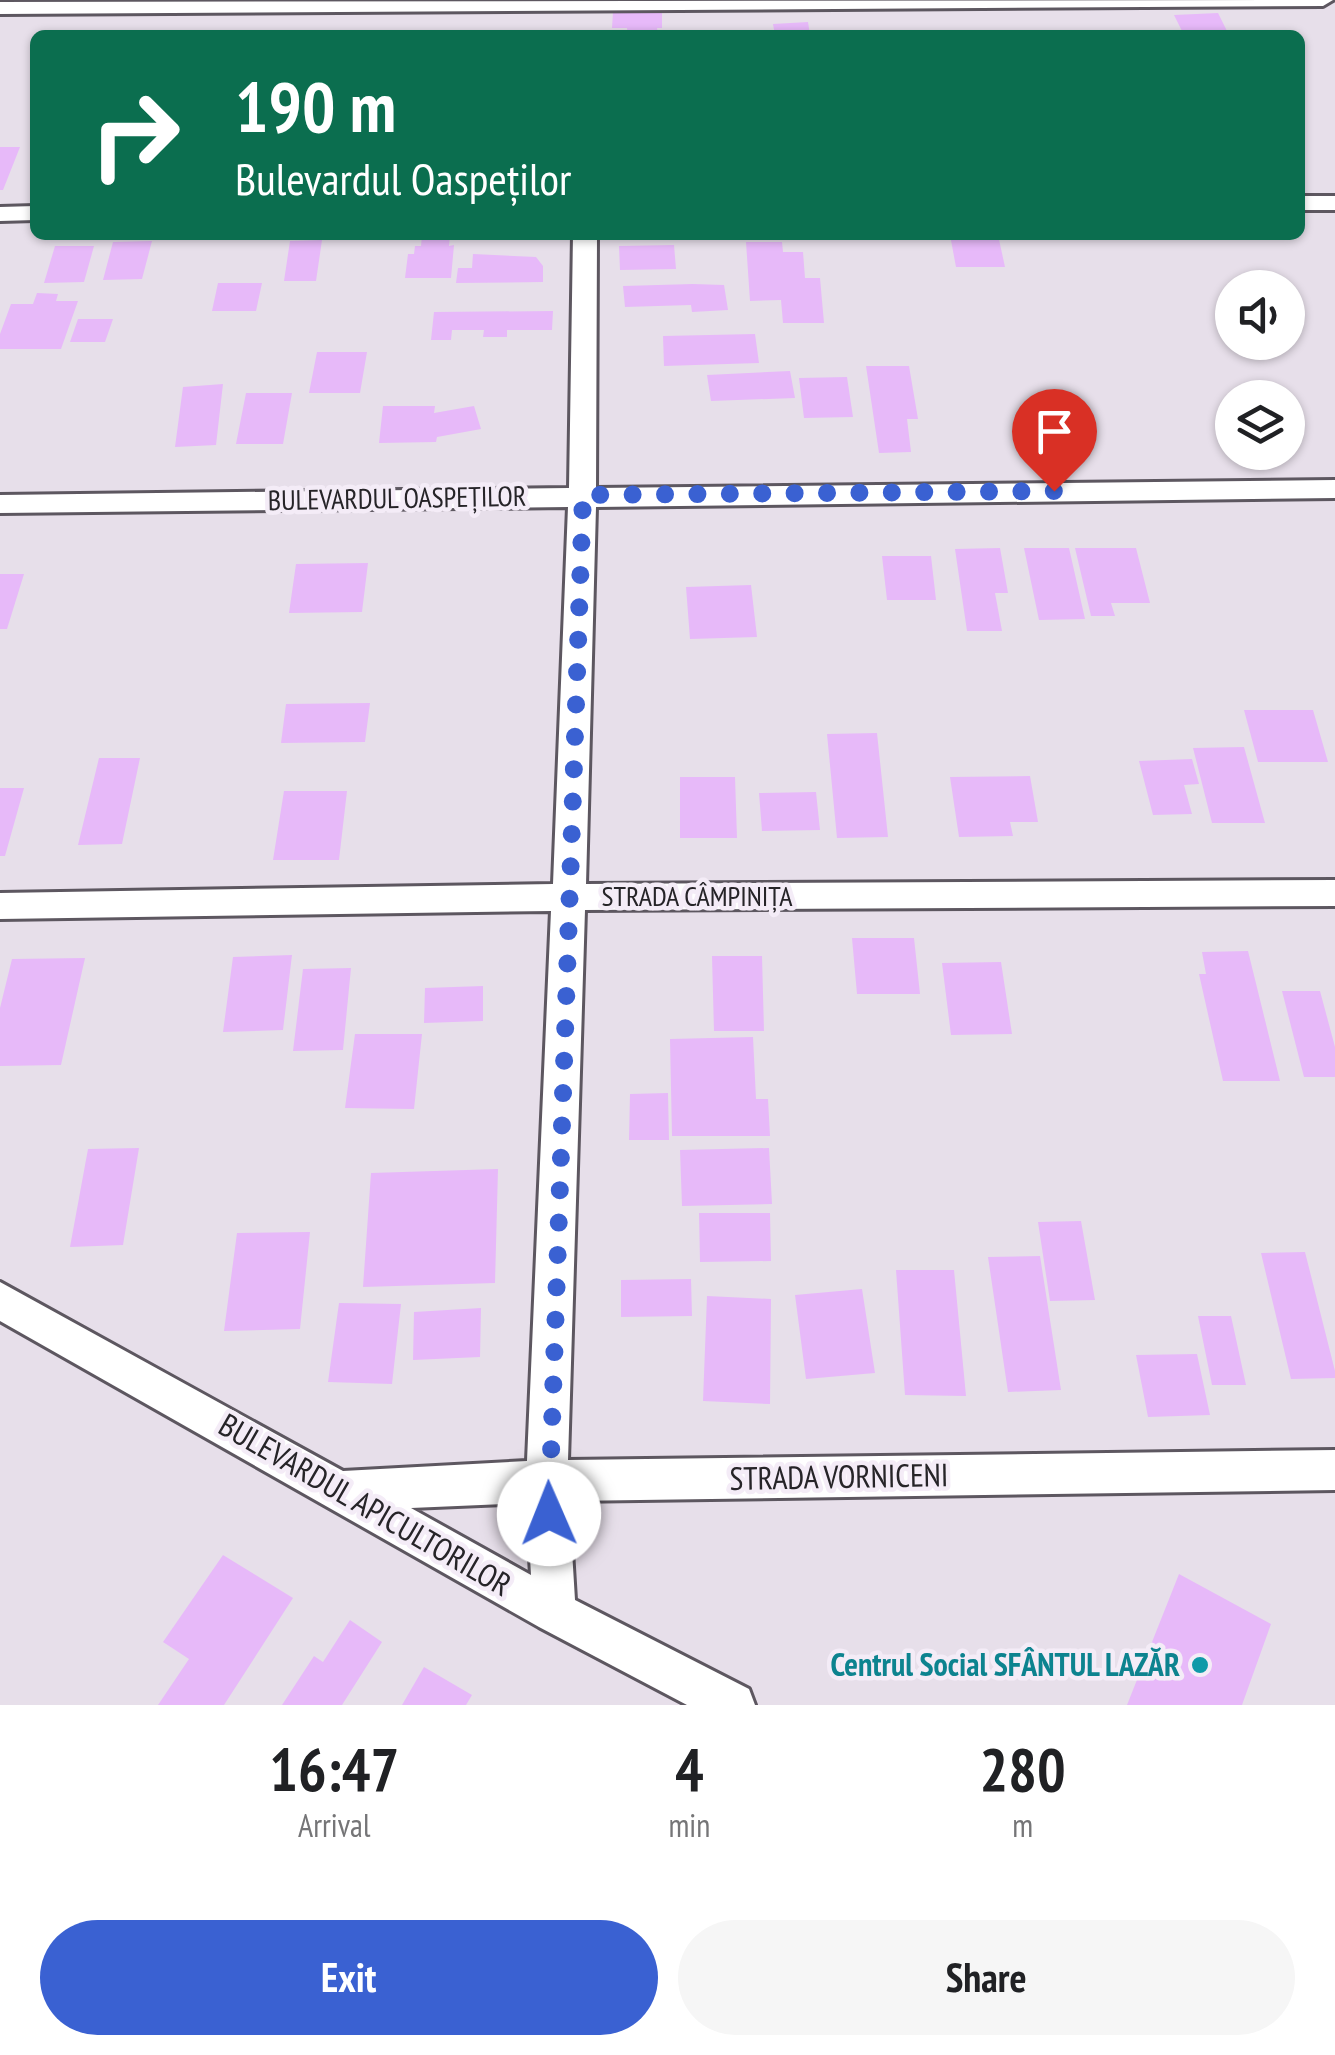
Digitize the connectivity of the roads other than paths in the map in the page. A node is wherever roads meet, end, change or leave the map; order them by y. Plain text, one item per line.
1 (1323, 0) edge
2 (0, 8) edge
3 (595, 8) edge
4 (1305, 203) edge
5 (1335, 203) edge
6 (30, 213) edge
7 (0, 214) edge
8 (585, 240) edge
9 (1335, 489) edge
10 (583, 495) junction
11 (0, 504) edge
12 (1335, 893) edge
13 (569, 897) junction
14 (0, 906) edge
15 (0, 1300) edge
16 (1335, 1470) edge
17 (547, 1480) junction
18 (344, 1491) junction
19 (554, 1612) junction
20 (733, 1705) edge

1 - 3 street
2 - 3 street
4 - 5 street
6 - 7 street
8 - 10 street
9 - 10 street, BULEVARDUL OASPEȚILOR
10 - 11 street, BULEVARDUL OASPEȚILOR
10 - 13 street
12 - 13 street, STRADA CÂMPINIȚA
13 - 14 street, STRADA CÂMPINIȚA
13 - 17 street
15 - 18 street, BULEVARDUL APICULTORILOR
16 - 17 street, STRADA VORNICENI
17 - 18 street, STRADA VORNICENI
17 - 19 street
18 - 19 street, BULEVARDUL APICULTORILOR
19 - 20 street, BULEVARDUL APICULTORILOR

